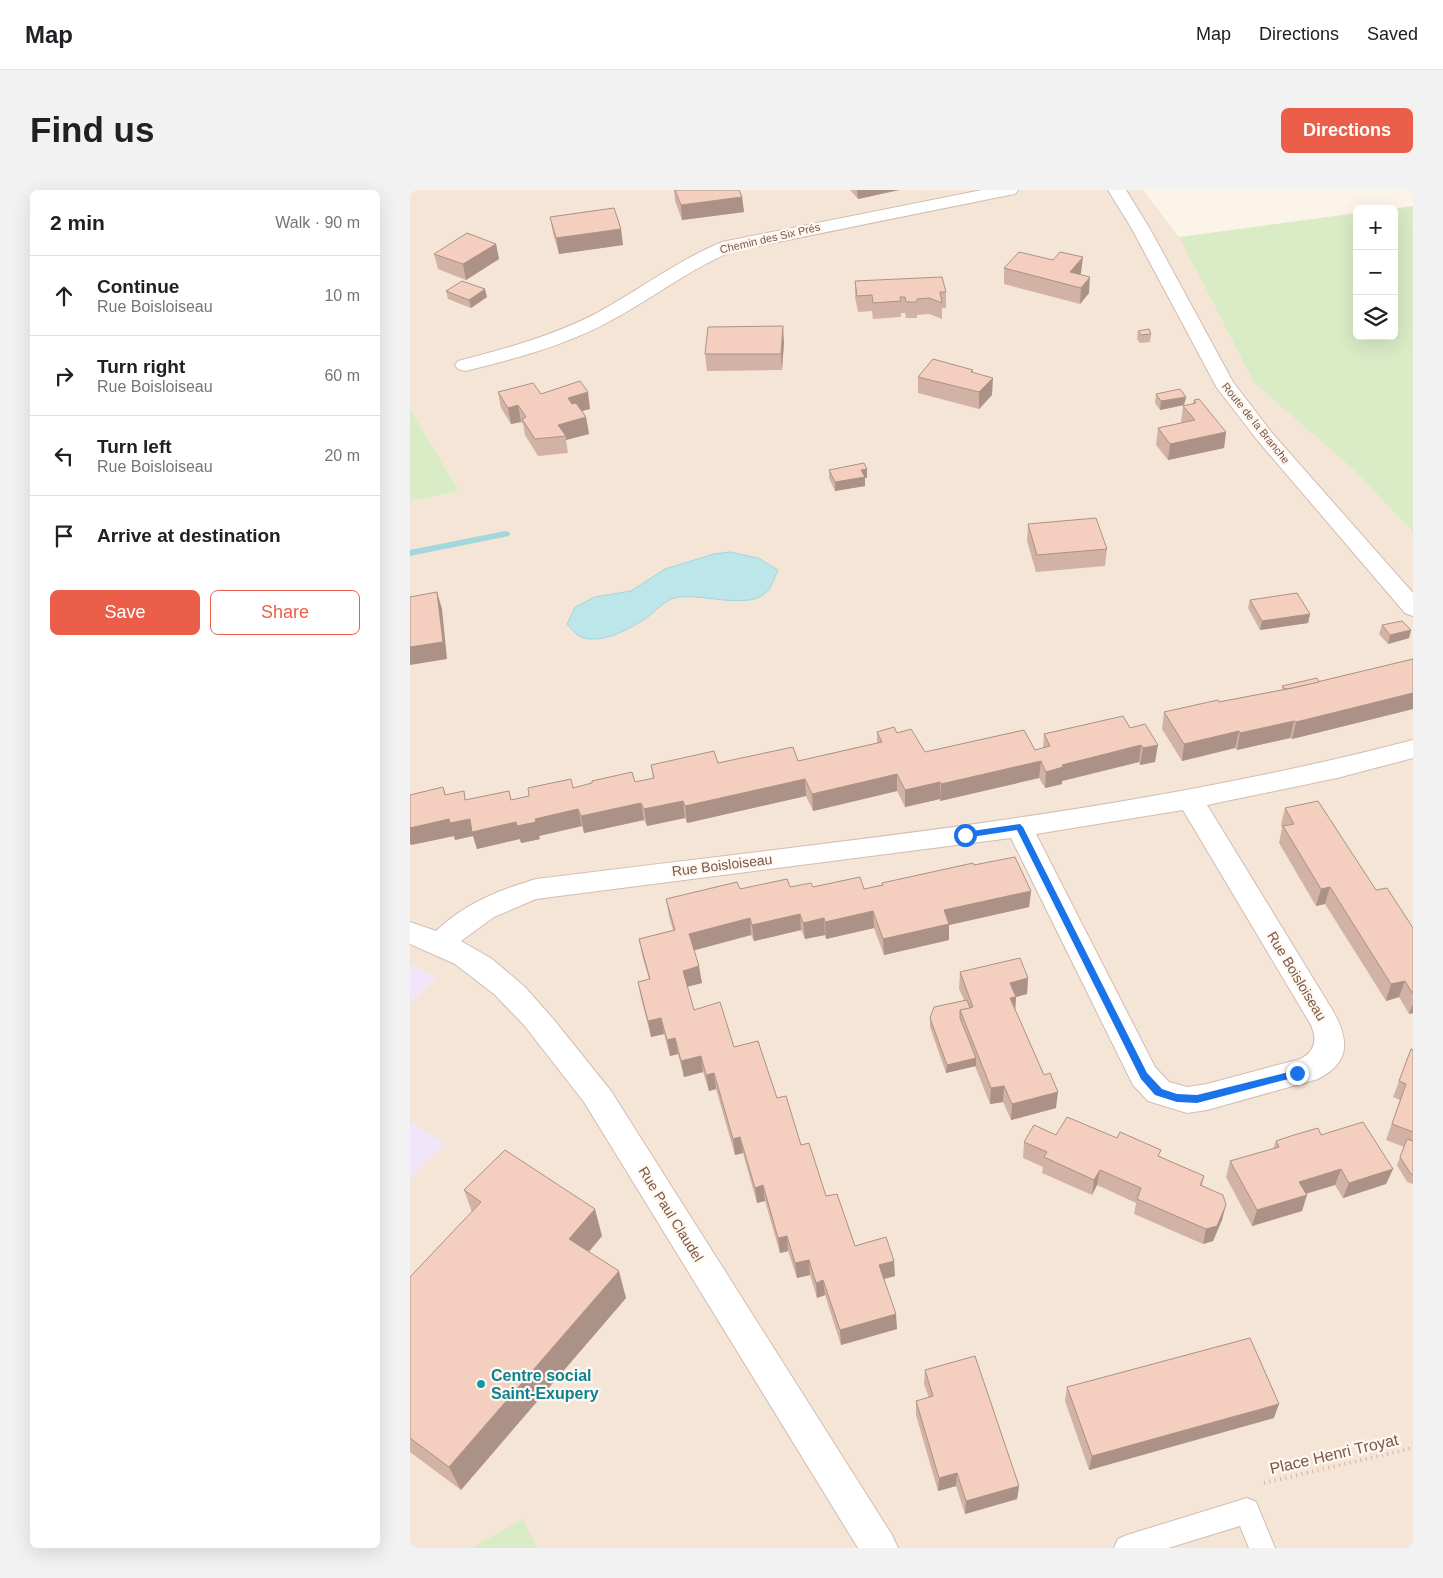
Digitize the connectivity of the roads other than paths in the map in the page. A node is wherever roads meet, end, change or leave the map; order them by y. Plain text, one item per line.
1 (1009, 190) edge
2 (1117, 190) edge
3 (465, 365) dead end
4 (1413, 608) edge
5 (1413, 749) edge
6 (1190, 799) junction
7 (1020, 827) junction
8 (410, 933) edge
9 (440, 945) junction
10 (879, 1548) edge
11 (1127, 1548) edge
12 (1262, 1548) edge

1 - 3 street, Chemin des Six Prés
2 - 4 street, Route de la Branche
5 - 6 street, Rue Boisloiseau
6 - 7 street, Rue Boisloiseau
6 - 7 street, Rue Boisloiseau
7 - 9 street, Rue Boisloiseau
8 - 9 street, Rue Paul Claudel
9 - 10 street, Rue Paul Claudel
11 - 12 lane

